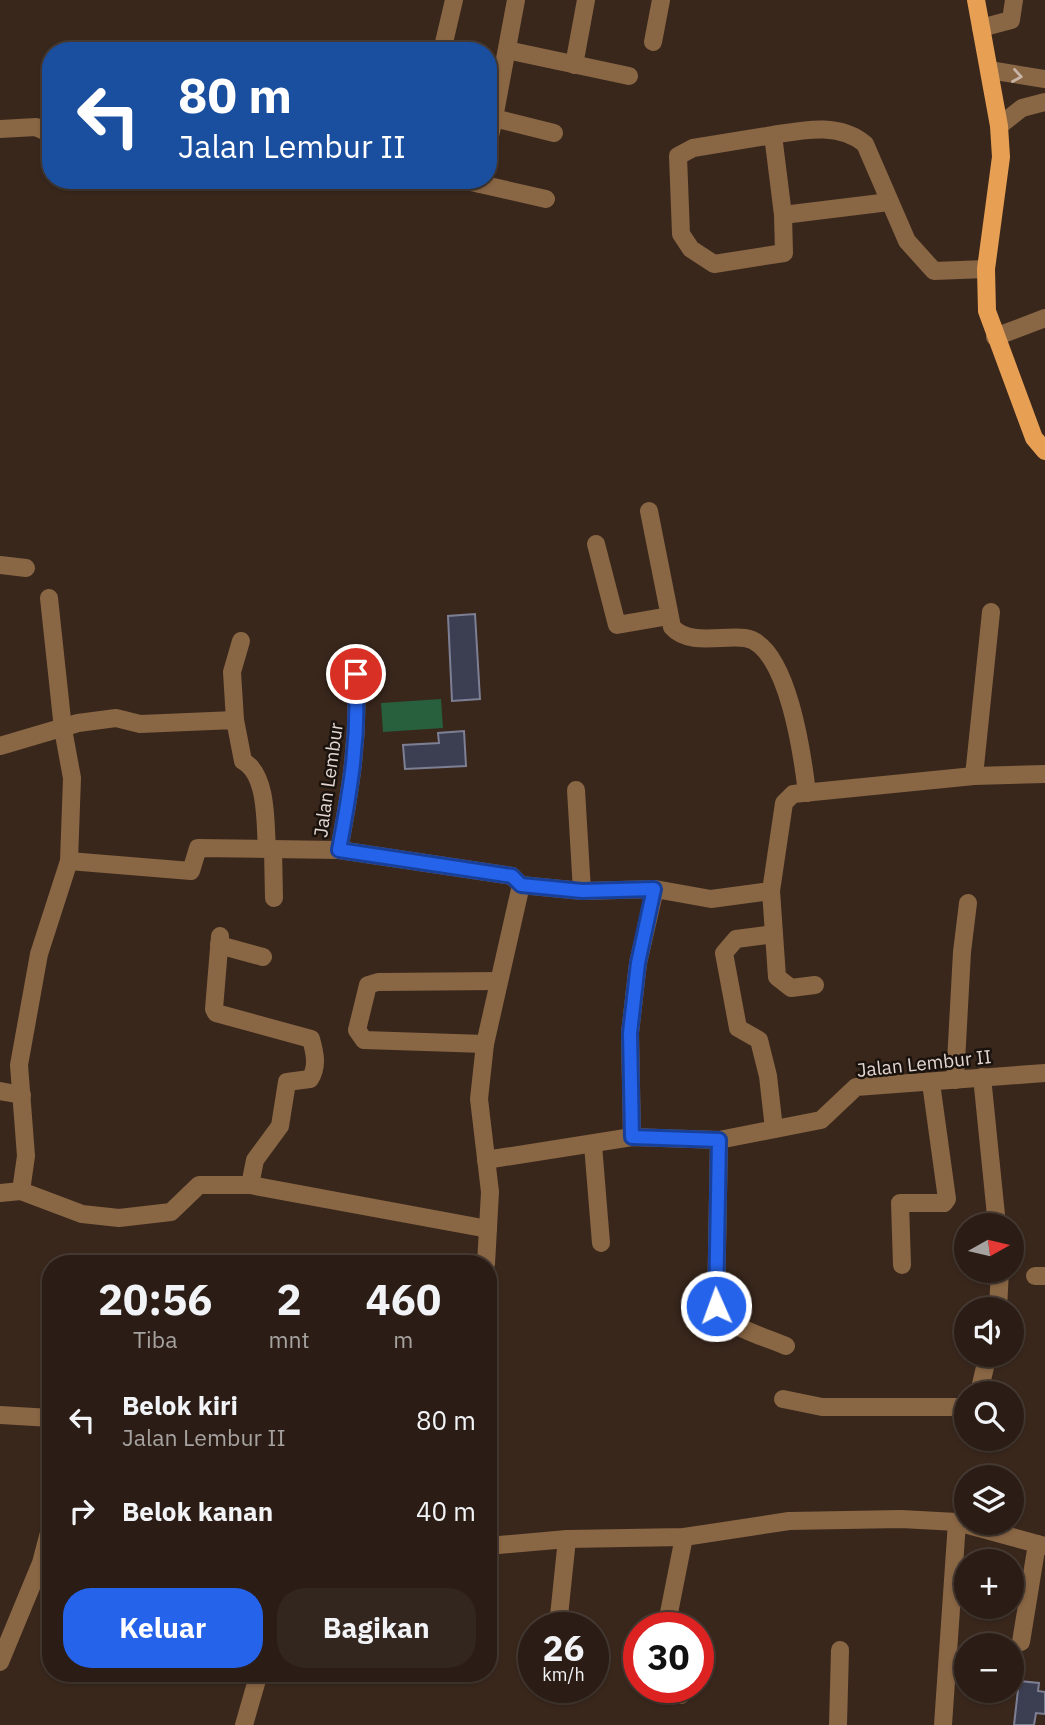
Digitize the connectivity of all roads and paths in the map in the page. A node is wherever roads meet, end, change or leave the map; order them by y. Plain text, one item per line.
1 (454, 0) edge
2 (516, 0) edge
3 (586, 0) edge
4 (661, 0) edge
5 (976, 0) edge
6 (1014, 0) edge
7 (981, 28) junction
8 (444, 42) edge
9 (653, 42) dead end
10 (507, 50) junction
11 (574, 65) junction
12 (989, 70) junction
13 (629, 76) dead end
14 (1045, 79) edge
15 (497, 92) edge
16 (1045, 102) edge
17 (497, 118) edge
18 (999, 126) junction
19 (0, 129) edge
20 (42, 130) edge
21 (554, 132) dead end
22 (773, 135) junction
23 (497, 186) edge
24 (546, 199) dead end
25 (889, 202) junction
26 (783, 215) junction
27 (986, 269) junction
28 (1045, 317) edge
29 (995, 337) junction
30 (1040, 445) edge
31 (649, 511) dead end
32 (596, 544) dead end
33 (0, 565) edge
34 (26, 568) dead end
35 (49, 598) dead end
36 (991, 612) dead end
37 (669, 616) junction
38 (241, 641) dead end
39 (356, 674) dead end
40 (235, 720) junction
41 (63, 729) junction
42 (0, 746) edge
43 (1045, 774) edge
44 (974, 776) junction
45 (576, 790) dead end
46 (807, 793) junction
47 (270, 849) junction
48 (339, 850) junction
49 (69, 861) junction
50 (521, 885) junction
51 (654, 889) junction
52 (582, 891) junction
53 (771, 891) junction
54 (274, 898) dead end
55 (968, 903) dead end
56 (774, 934) junction
57 (263, 957) dead end
58 (499, 981) junction
59 (816, 985) dead end
60 (485, 1044) junction
61 (1045, 1073) edge
62 (982, 1077) junction
63 (955, 1080) junction
64 (931, 1083) junction
65 (0, 1091) edge
66 (22, 1095) junction
67 (774, 1129) junction
68 (632, 1137) junction
69 (719, 1140) junction
70 (593, 1145) junction
71 (486, 1160) junction
72 (250, 1185) junction
73 (20, 1191) junction
74 (0, 1192) edge
75 (996, 1213) edge
76 (488, 1229) junction
77 (601, 1243) dead end
78 (487, 1255) edge
79 (901, 1265) dead end
80 (786, 1346) dead end
81 (783, 1399) dead end
82 (954, 1407) edge
83 (0, 1415) edge
84 (42, 1417) edge
85 (954, 1522) edge
86 (956, 1535) edge
87 (1004, 1535) edge
88 (684, 1537) junction
89 (567, 1539) junction
90 (497, 1545) edge
91 (1041, 1545) edge
92 (42, 1559) edge
93 (559, 1612) edge
94 (669, 1612) edge
95 (1023, 1633) edge
96 (840, 1650) dead end
97 (0, 1662) edge
98 (256, 1682) edge
99 (244, 1725) edge
100 (838, 1725) edge
101 (943, 1725) edge

1 - 8 street
2 - 10 street
3 - 11 street
4 - 9 street
5 - 7 main road
6 - 7 street
7 - 12 main road
10 - 11 street
10 - 15 street
11 - 13 street
12 -> 14 street
12 - 18 main road
16 - 18 street
17 - 21 street
18 - 27 main road
19 - 20 street
22 - 25 street
22 - 26 street
22 - 26 street
23 - 24 street
25 - 26 street
25 - 27 street
27 - 29 main road
28 - 29 street
29 - 30 main road
31 - 37 street
32 - 37 street
33 - 34 street
35 - 41 street
36 - 44 street
37 - 46 street
38 - 40 street
39 - 48 street, Jalan Lembur
40 - 41 street
40 - 47 street
41 - 42 street
41 - 49 street
43 - 44 street
44 - 46 street
45 - 52 street
46 - 53 street
47 - 48 street
47 - 49 street
47 - 54 street
48 - 50 street
49 - 66 street
50 - 52 street
50 - 58 street
51 - 52 street
51 - 53 street
51 - 68 street
53 - 56 street
55 - 63 street
56 - 59 street
56 - 67 street
57 - 72 street
58 - 60 street
58 - 60 street
60 - 71 street
61 - 62 street, Jalan Lembur II
62 - 63 street, Jalan Lembur II
62 - 75 street
63 - 64 street, Jalan Lembur II
64 - 67 street, Jalan Lembur II
64 - 79 street
65 - 66 street
66 - 73 street
67 - 69 street, Jalan Lembur II
68 - 69 street, Jalan Lembur II
68 - 70 street, Jalan Lembur II
69 - 80 street
70 - 71 street, Jalan Lembur II
70 - 77 street
71 - 76 street
72 - 73 street
72 - 76 street
73 - 74 street
76 - 78 street
81 - 82 street
83 - 84 street
85 - 88 street
86 - 101 street
87 - 91 street
88 - 89 street
88 - 94 street
89 - 90 street
89 - 93 street
91 - 95 street
92 - 97 street
96 - 100 street
98 - 99 street

